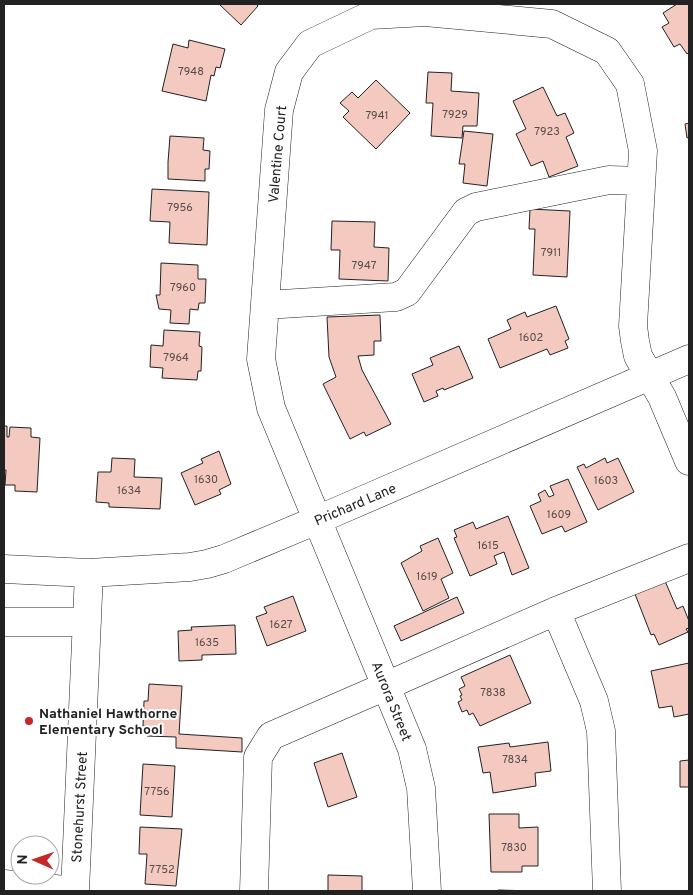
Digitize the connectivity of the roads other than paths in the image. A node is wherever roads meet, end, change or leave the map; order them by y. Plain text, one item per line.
1 (641, 181) junction
2 (265, 305) junction
3 (689, 359) edge
4 (650, 376) junction
5 (689, 461) edge
6 (318, 520) junction
7 (689, 558) edge
8 (4, 569) edge
9 (89, 573) junction
10 (556, 610) junction
11 (4, 622) edge
12 (87, 622) junction
13 (386, 686) junction
14 (4, 884) edge
15 (75, 891) edge
16 (254, 891) edge
17 (427, 891) edge
18 (607, 891) edge

1 - 2 street
1 - 2 street, Valentine Court
1 - 4 street, Valentine Court
2 - 6 street, Valentine Court
3 - 4 street, Prichard Lane
4 - 5 street, Valentine Court
4 - 6 street, Prichard Lane
6 - 9 street, Prichard Lane
6 - 13 street, Aurora Street
7 - 10 street
8 - 9 street, Prichard Lane
9 - 12 street, Stonehurst Street
10 - 13 street
10 - 18 street
11 - 12 street
12 - 15 street, Stonehurst Street
13 - 16 street
13 - 17 street, Aurora Street
14 - 15 street

